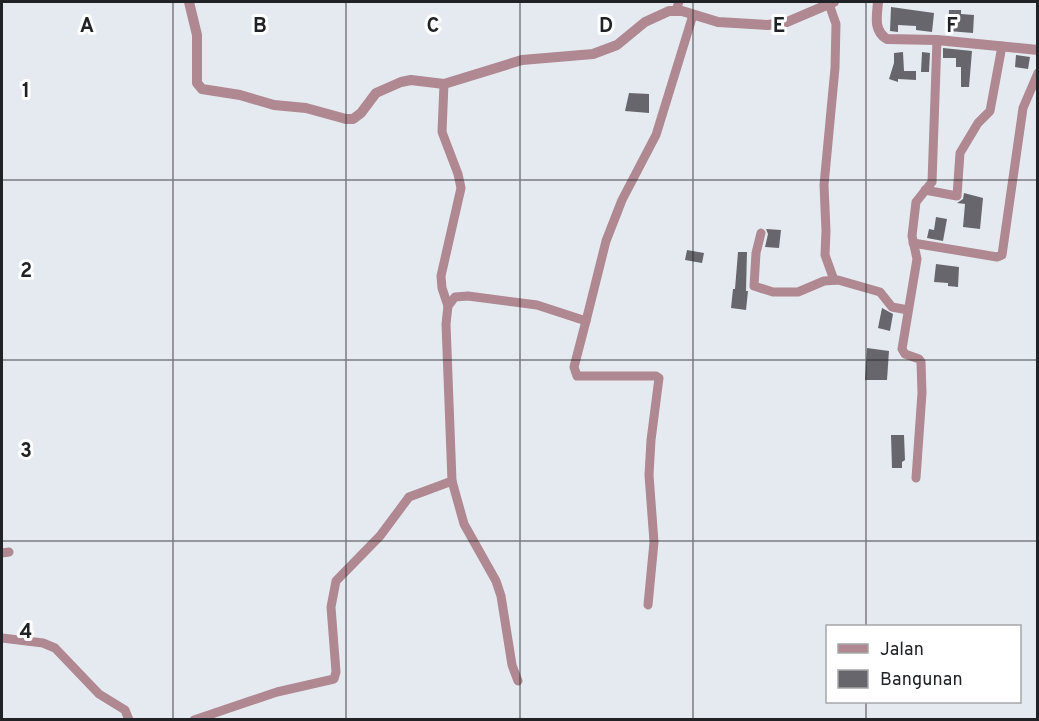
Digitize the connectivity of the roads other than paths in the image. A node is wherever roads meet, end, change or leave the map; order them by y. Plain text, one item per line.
1 (189, 2) edge
2 (878, 2) edge
3 (831, 3) edge
4 (678, 6) edge
5 (693, 15) junction
6 (938, 40) junction
7 (1002, 46) junction
8 (1038, 50) edge
9 (1038, 73) edge
10 (444, 84) junction
11 (925, 190) junction
12 (761, 233) dead end
13 (913, 243) junction
14 (834, 280) junction
15 (448, 306) junction
16 (908, 310) junction
17 (586, 321) junction
18 (916, 478) dead end
19 (452, 481) junction
20 (648, 605) dead end
21 (2, 638) edge
22 (518, 681) dead end
23 (129, 720) edge
24 (194, 720) edge

1 - 10 street
2 - 6 street
3 - 5 street
3 - 14 street
4 - 5 street
4 - 10 street
5 - 17 street
6 - 7 street
6 - 11 street
7 - 8 street
7 - 11 street
9 - 13 street
10 - 15 street
11 - 13 street
12 - 14 street
13 - 16 street
14 - 16 street
15 - 17 street
15 - 19 street
16 - 18 street
17 - 20 street
19 - 22 street
19 - 24 street
21 - 23 street

